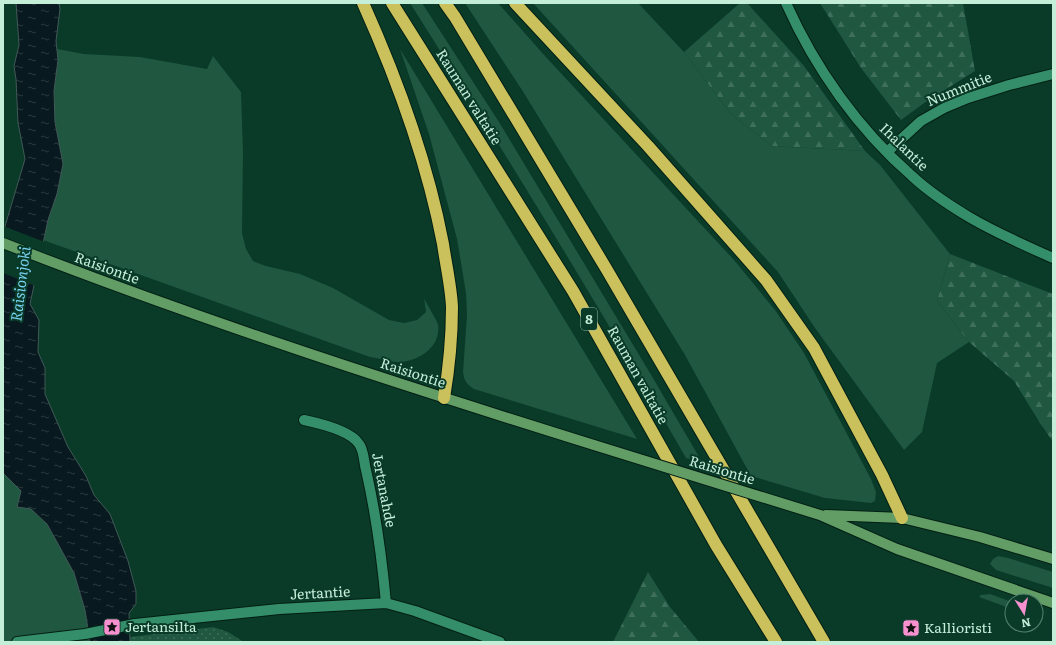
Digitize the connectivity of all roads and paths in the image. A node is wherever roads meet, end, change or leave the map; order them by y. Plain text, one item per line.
1 (363, 3) edge
2 (392, 3) edge
3 (445, 3) edge
4 (515, 3) edge
5 (786, 3) edge
6 (1053, 74) edge
7 (888, 152) junction
8 (3, 243) edge
9 (1053, 258) edge
10 (444, 398) junction
11 (304, 420) dead end
12 (820, 515) junction
13 (902, 518) junction
14 (1053, 559) edge
15 (1053, 603) edge
16 (386, 604) junction
17 (17, 642) edge
18 (500, 642) edge
19 (776, 642) edge
20 (824, 642) edge

1 - 10 highway
2 - 19 highway, Rauman valtatie / 8
3 - 20 highway, Rauman valtatie
4 - 13 highway
5 - 7 street, Ihalantie
6 - 7 street, Nummitie
7 - 9 street, Ihalantie
8 - 10 main road, Raisiontie
10 - 12 main road, Raisiontie, bridge
11 - 16 street, Jertanahde
12 - 13 main road, Raisiontie
12 - 15 main road, Raisiontie
13 - 14 main road, Raisiontie
16 - 17 street, Jertantie
16 - 18 street, Jertantie

